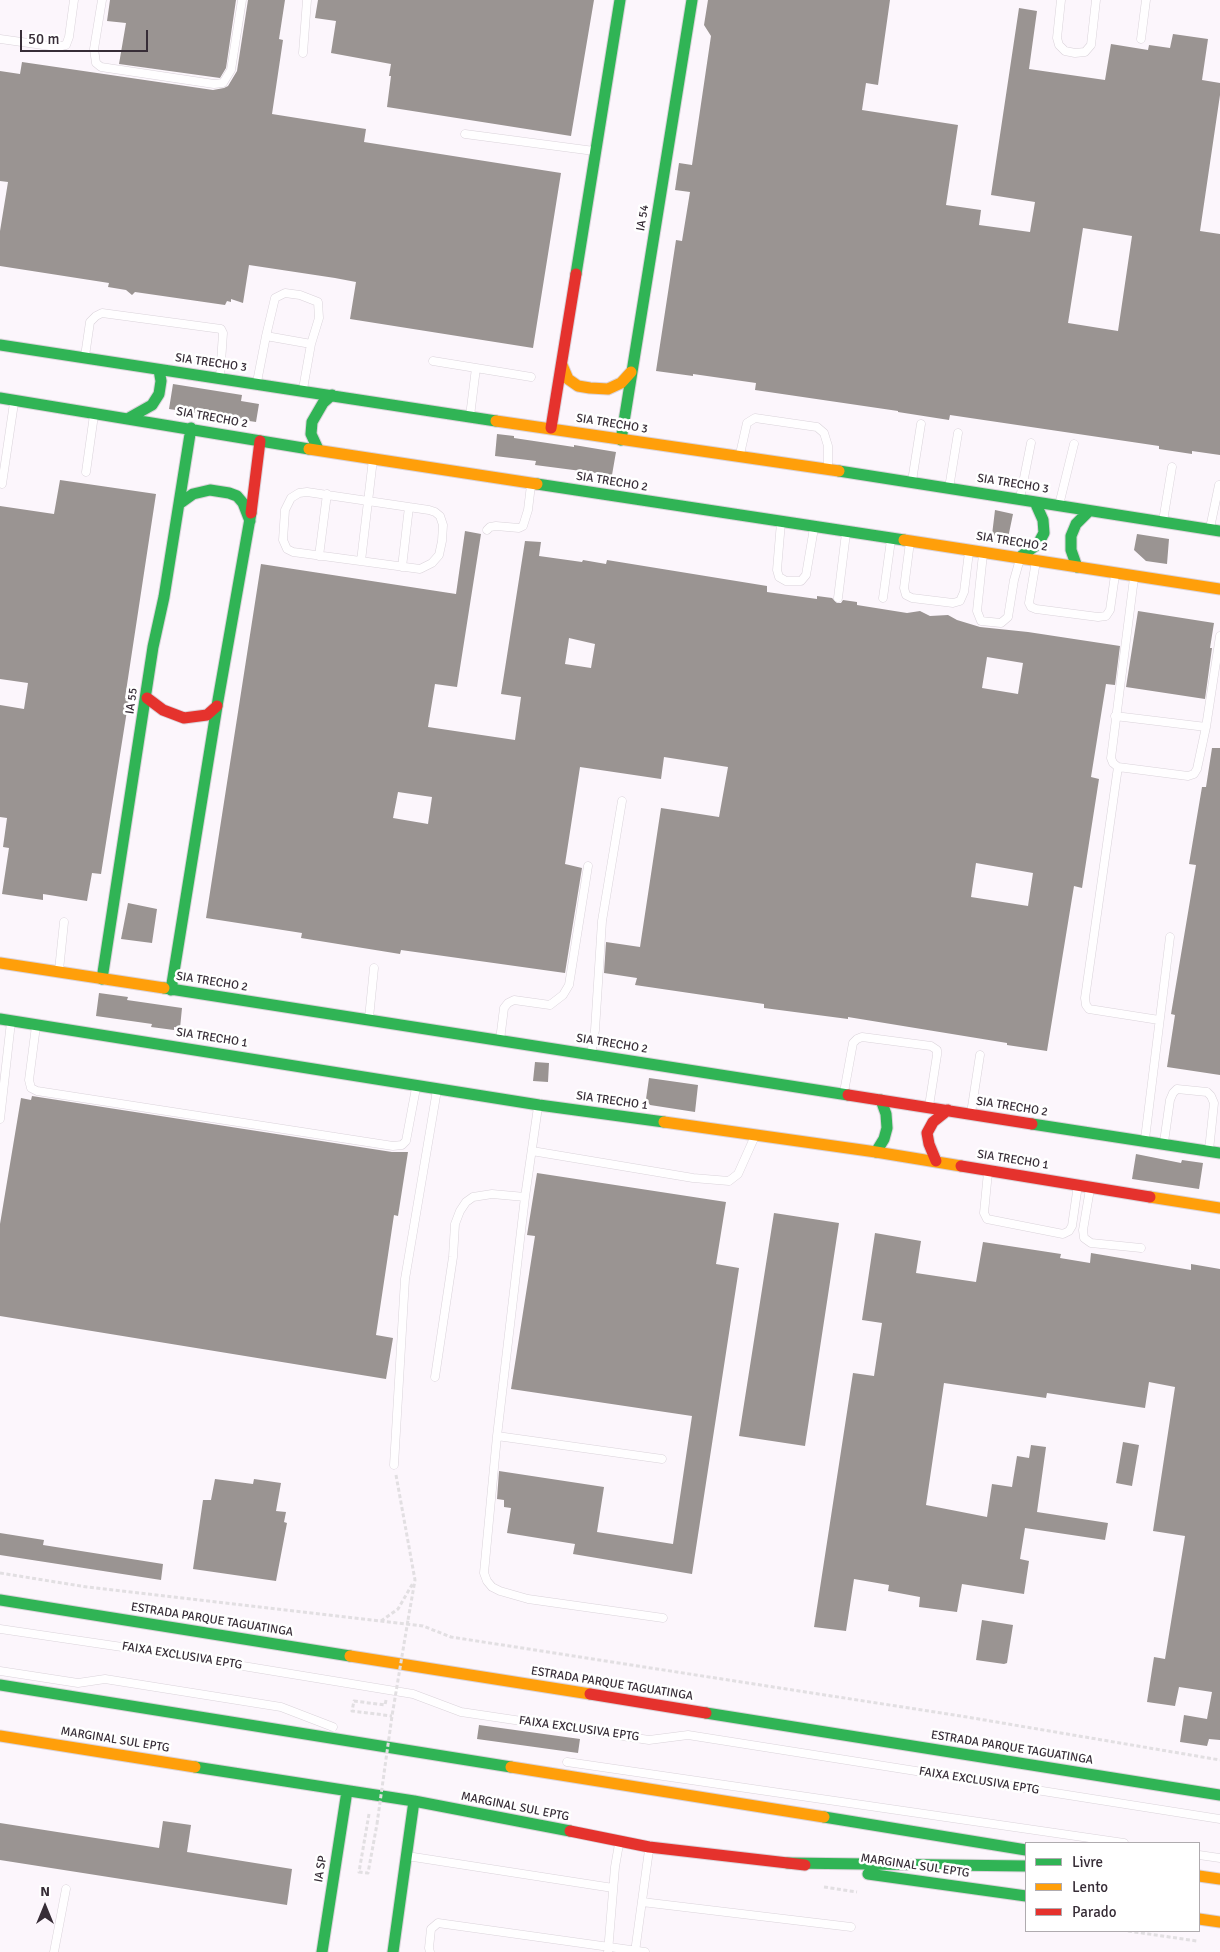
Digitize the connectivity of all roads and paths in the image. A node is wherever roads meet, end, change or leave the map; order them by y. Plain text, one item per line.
1 (74, 0) edge
2 (102, 0) edge
3 (242, 0) edge
4 (307, 0) edge
5 (620, 0) edge
6 (692, 0) edge
7 (1061, 0) edge
8 (1096, 0) edge
9 (1146, 0) edge
10 (0, 39) edge
11 (1141, 39) dead end
12 (303, 53) dead end
13 (465, 134) dead end
14 (596, 151) junction
15 (266, 336) junction
16 (311, 344) junction
17 (0, 345) edge
18 (85, 358) junction
19 (433, 361) dead end
20 (562, 365) junction
21 (476, 368) junction
22 (159, 370) junction
23 (631, 372) junction
24 (531, 377) dead end
25 (220, 378) junction
26 (257, 384) junction
27 (302, 391) junction
28 (332, 395) junction
29 (0, 398) edge
30 (15, 401) junction
31 (94, 413) junction
32 (470, 416) junction
33 (129, 418) junction
34 (921, 424) dead end
35 (191, 428) junction
36 (552, 428) junction
37 (958, 433) dead end
38 (621, 440) junction
39 (260, 441) junction
40 (1031, 443) dead end
41 (1074, 444) dead end
42 (318, 449) junction
43 (740, 456) junction
44 (373, 458) junction
45 (1172, 466) dead end
46 (828, 470) junction
47 (86, 472) dead end
48 (532, 483) junction
49 (912, 483) junction
50 (2, 484) dead end
51 (1219, 486) dead end
52 (949, 489) junction
53 (327, 494) junction
54 (1020, 499) junction
55 (367, 500) junction
56 (1035, 502) junction
57 (179, 504) junction
58 (1059, 506) junction
59 (409, 507) junction
60 (1089, 511) junction
61 (781, 521) junction
62 (250, 522) junction
63 (1162, 522) junction
64 (814, 526) junction
65 (488, 530) dead end
66 (1215, 530) edge
67 (846, 531) junction
68 (891, 538) junction
69 (910, 541) junction
70 (969, 550) junction
71 (984, 552) junction
72 (319, 556) junction
73 (1020, 557) junction
74 (1037, 560) junction
75 (361, 561) junction
76 (402, 567) junction
77 (1076, 567) junction
78 (1116, 573) junction
79 (1134, 576) junction
80 (1220, 589) edge
81 (838, 598) dead end
82 (883, 598) dead end
83 (1220, 636) edge
84 (146, 698) junction
85 (217, 706) junction
86 (1115, 716) junction
87 (1206, 727) junction
88 (1118, 767) junction
89 (622, 801) dead end
90 (588, 866) dead end
91 (64, 922) dead end
92 (1170, 937) dead end
93 (0, 964) edge
94 (374, 968) dead end
95 (59, 972) junction
96 (102, 979) junction
97 (171, 990) junction
98 (6, 1020) edge
99 (369, 1020) junction
100 (1159, 1020) junction
101 (36, 1024) junction
102 (500, 1040) junction
103 (591, 1054) junction
104 (980, 1056) dead end
105 (416, 1085) junction
106 (438, 1089) junction
107 (843, 1094) junction
108 (881, 1100) junction
109 (539, 1105) junction
110 (929, 1108) junction
111 (948, 1110) junction
112 (971, 1114) junction
113 (0, 1120) edge
114 (755, 1135) junction
115 (1144, 1141) junction
116 (1164, 1144) junction
117 (532, 1151) junction
118 (876, 1152) junction
119 (1215, 1152) edge
120 (936, 1161) junction
121 (988, 1170) junction
122 (1084, 1186) junction
123 (525, 1197) junction
124 (1220, 1208) edge
125 (1141, 1248) dead end
126 (435, 1377) dead end
127 (497, 1436) junction
128 (662, 1459) dead end
129 (394, 1465) joint
130 (0, 1573) edge
131 (415, 1580) junction
132 (0, 1600) edge
133 (663, 1618) dead end
134 (381, 1621) junction
135 (0, 1629) edge
136 (0, 1671) edge
137 (0, 1684) edge
138 (386, 1696) dead end
139 (392, 1716) junction
140 (342, 1730) dead end
141 (0, 1736) edge
142 (1220, 1760) edge
143 (557, 1761) dead end
144 (346, 1791) junction
145 (1220, 1795) edge
146 (414, 1801) junction
147 (369, 1813) dead end
148 (1220, 1820) edge
149 (620, 1842) junction
150 (1117, 1842) edge
151 (649, 1847) junction
152 (1025, 1850) edge
153 (1200, 1855) edge
154 (407, 1856) junction
155 (1220, 1858) edge
156 (787, 1863) junction
157 (1025, 1866) edge
158 (1200, 1876) edge
159 (1220, 1879) edge
160 (613, 1888) junction
161 (66, 1889) dead end
162 (1025, 1896) edge
163 (642, 1902) junction
164 (1200, 1919) edge
165 (1220, 1922) edge
166 (851, 1927) dead end
167 (1135, 1932) edge
168 (1202, 1941) dead end
169 (609, 1949) edge
170 (635, 1951) edge
171 (54, 1952) edge
172 (322, 1952) edge
173 (393, 1952) edge
174 (430, 1952) edge
175 (645, 1952) edge

1 - 10 lane
2 - 3 lane
4 - 12 lane
5 - 14 main road
6 - 23 main road, IA 54
7 - 8 lane
9 - 11 lane
13 - 14 lane
14 - 20 main road
15 - 16 lane
15 - 16 lane
15 - 26 lane
16 - 27 lane
17 - 18 main road, SIA TRECHO 3
18 - 22 main road, SIA TRECHO 3
18 - 25 lane
19 - 21 lane
20 - 23 main road
20 - 36 main road
21 - 24 lane
21 - 32 lane
22 - 25 main road, SIA TRECHO 3
22 - 33 main road
23 - 38 main road, IA 54
25 - 26 main road, SIA TRECHO 3
26 - 27 main road, SIA TRECHO 3
27 - 28 main road, SIA TRECHO 3
28 - 32 main road, SIA TRECHO 3
28 - 42 main road
29 - 30 main road, SIA TRECHO 2
30 - 31 main road, SIA TRECHO 2
30 - 50 lane
31 - 33 main road, SIA TRECHO 2
31 - 47 lane
32 - 36 main road, SIA TRECHO 3
33 - 35 main road, SIA TRECHO 2
34 - 49 lane
35 - 39 main road, SIA TRECHO 2
35 - 57 main road, IA 55
36 - 38 main road, SIA TRECHO 3
37 - 52 lane
38 - 43 main road, SIA TRECHO 3
39 - 42 main road, SIA TRECHO 2
39 - 62 main road
40 - 54 lane
41 - 58 lane
42 - 44 main road, SIA TRECHO 2
43 - 46 main road, SIA TRECHO 3
43 - 46 lane
44 - 48 main road, SIA TRECHO 2
44 - 55 lane
45 - 63 lane
46 - 49 main road, SIA TRECHO 3
48 - 61 main road, SIA TRECHO 2
48 - 65 lane
49 - 52 main road, SIA TRECHO 3
51 - 66 lane
52 - 54 main road, SIA TRECHO 3
53 - 55 lane
53 - 72 lane
53 - 72 lane
54 - 56 main road, SIA TRECHO 3
55 - 59 lane
55 - 75 lane
56 - 58 main road, SIA TRECHO 3
56 - 73 main road
57 - 62 main road
57 - 84 main road, IA 55
58 - 60 main road, SIA TRECHO 3
59 - 76 lane
59 - 76 lane
60 - 63 main road, SIA TRECHO 3
60 - 77 main road
61 - 64 main road, SIA TRECHO 2
61 - 64 lane
62 - 85 main road
63 - 66 main road, SIA TRECHO 3
64 - 67 main road, SIA TRECHO 2
67 - 68 main road, SIA TRECHO 2
67 - 81 lane
68 - 69 main road, SIA TRECHO 2
68 - 82 lane
69 - 70 main road, SIA TRECHO 2
69 - 70 lane
70 - 71 main road, SIA TRECHO 2
71 - 73 main road, SIA TRECHO 2
71 - 73 lane
72 - 75 lane
73 - 74 main road, SIA TRECHO 2
74 - 77 main road, SIA TRECHO 2
74 - 78 lane
75 - 76 lane
77 - 78 main road, SIA TRECHO 2
78 - 79 main road, SIA TRECHO 2
79 - 80 main road, SIA TRECHO 2
79 - 86 lane
83 - 87 lane
84 - 85 main road
84 - 96 main road, IA 55
85 - 97 main road
86 - 87 lane
86 - 88 lane
87 - 88 lane
88 - 100 lane
89 - 103 lane
90 - 102 lane
91 - 95 lane
92 - 100 lane
93 - 95 main road, SIA TRECHO 2
94 - 99 lane
95 - 96 main road, SIA TRECHO 2
96 - 97 main road, SIA TRECHO 2
97 - 99 main road, SIA TRECHO 2
98 - 101 main road, SIA TRECHO 1
98 - 113 lane
99 - 102 main road, SIA TRECHO 2
100 - 115 lane
101 - 105 main road, SIA TRECHO 1
101 - 105 lane
102 - 103 main road, SIA TRECHO 2
103 - 107 main road, SIA TRECHO 2
104 - 112 lane
105 - 106 main road, SIA TRECHO 1
106 - 109 main road, SIA TRECHO 1
106 - 129 lane
107 - 108 main road, SIA TRECHO 2
107 - 110 lane
108 - 110 main road, SIA TRECHO 2
108 - 118 main road
109 - 114 main road, SIA TRECHO 1
109 - 117 lane
110 - 111 main road, SIA TRECHO 2
111 - 112 main road, SIA TRECHO 2
111 - 120 main road
112 - 115 main road, SIA TRECHO 2
114 - 117 lane
114 - 118 main road, SIA TRECHO 1
115 - 116 main road, SIA TRECHO 2
116 - 119 main road, SIA TRECHO 2
116 - 119 lane
117 - 123 lane
118 - 120 main road, SIA TRECHO 1
120 - 121 main road, SIA TRECHO 1
121 - 122 main road, SIA TRECHO 1
121 - 122 lane
122 - 124 main road, SIA TRECHO 1
122 - 125 lane
123 - 126 lane
123 - 127 lane
127 - 128 lane
127 - 133 lane
129 - 131 path
130 - 134 path
131 - 134 path
131 - 139 path, bridge
132 - 145 main road, ESTRADA PARQUE TAGUATINGA
134 - 142 path
135 - 148 lane, FAIXA EXCLUSIVA EPTG
136 - 140 lane
137 - 152 main road
138 - 139 path
139 - 147 path, bridge
141 - 144 main road, MARGINAL SUL EPTG
143 - 150 lane
144 - 146 main road, MARGINAL SUL EPTG
144 - 172 main road, IA SP
146 - 149 main road, MARGINAL SUL EPTG
146 - 154 main road
149 - 151 main road, MARGINAL SUL EPTG
149 - 160 lane
151 - 156 main road, MARGINAL SUL EPTG
151 - 163 lane
153 - 155 lane
154 - 160 lane
154 - 173 main road
156 - 157 main road
156 - 162 main road, MARGINAL SUL EPTG
158 - 159 main road
160 - 169 lane
161 - 171 lane
163 - 166 lane
163 - 170 lane
164 - 165 main road
167 - 168 path
169 - 170 lane
169 - 174 lane
170 - 175 lane

